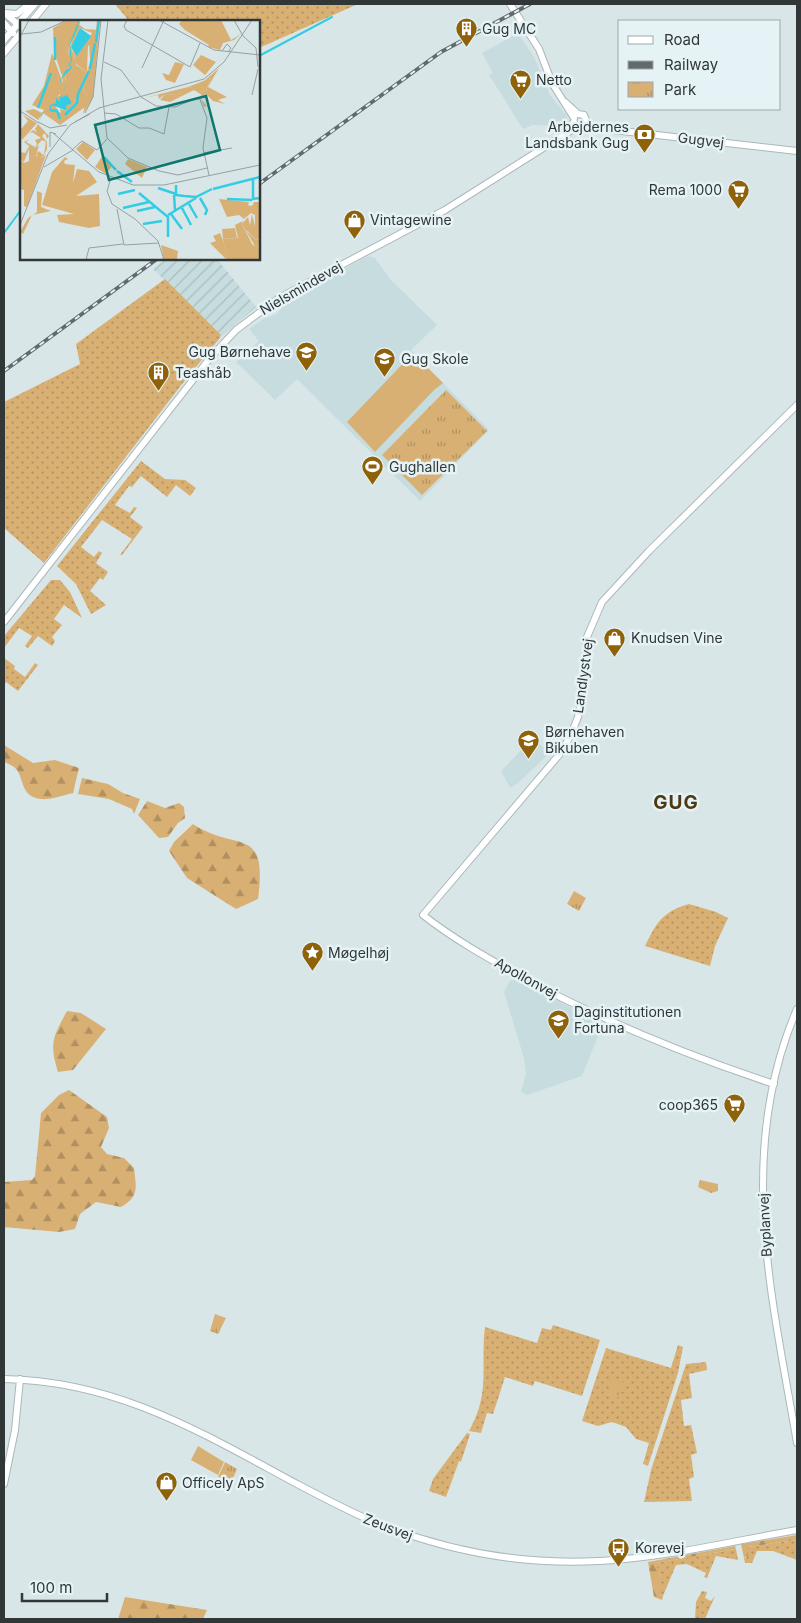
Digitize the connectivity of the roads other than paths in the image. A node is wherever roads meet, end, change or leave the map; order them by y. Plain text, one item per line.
1 (29, 4) edge
2 (35, 4) edge
3 (46, 4) edge
4 (510, 4) edge
5 (4, 13) edge
6 (23, 20) edge
7 (33, 20) edge
8 (4, 23) edge
9 (19, 26) edge
10 (16, 34) edge
11 (4, 40) edge
12 (4, 47) edge
13 (4, 53) edge
14 (579, 121) junction
15 (797, 151) edge
16 (797, 405) edge
17 (4, 622) edge
18 (423, 915) joint
19 (797, 1009) edge
20 (774, 1084) junction
21 (4, 1379) edge
22 (20, 1379) junction
23 (797, 1443) edge
24 (4, 1484) edge
25 (797, 1530) edge

1 - 5 street
2 - 6 street
3 - 7 street
4 - 14 street, Gugvej
5 - 9 street
8 - 10 street
9 - 10 street
10 - 11 street
10 - 12 street
10 - 13 street
14 - 15 street, Gugvej
14 - 17 street, Nielsmindevej
16 - 18 street, Landlystvej
18 - 20 street, Apollonvej
19 - 20 street, Byplanvej
20 - 23 street, Byplanvej
21 - 22 street, Zeusvej
22 - 24 street
22 - 25 street, Zeusvej

